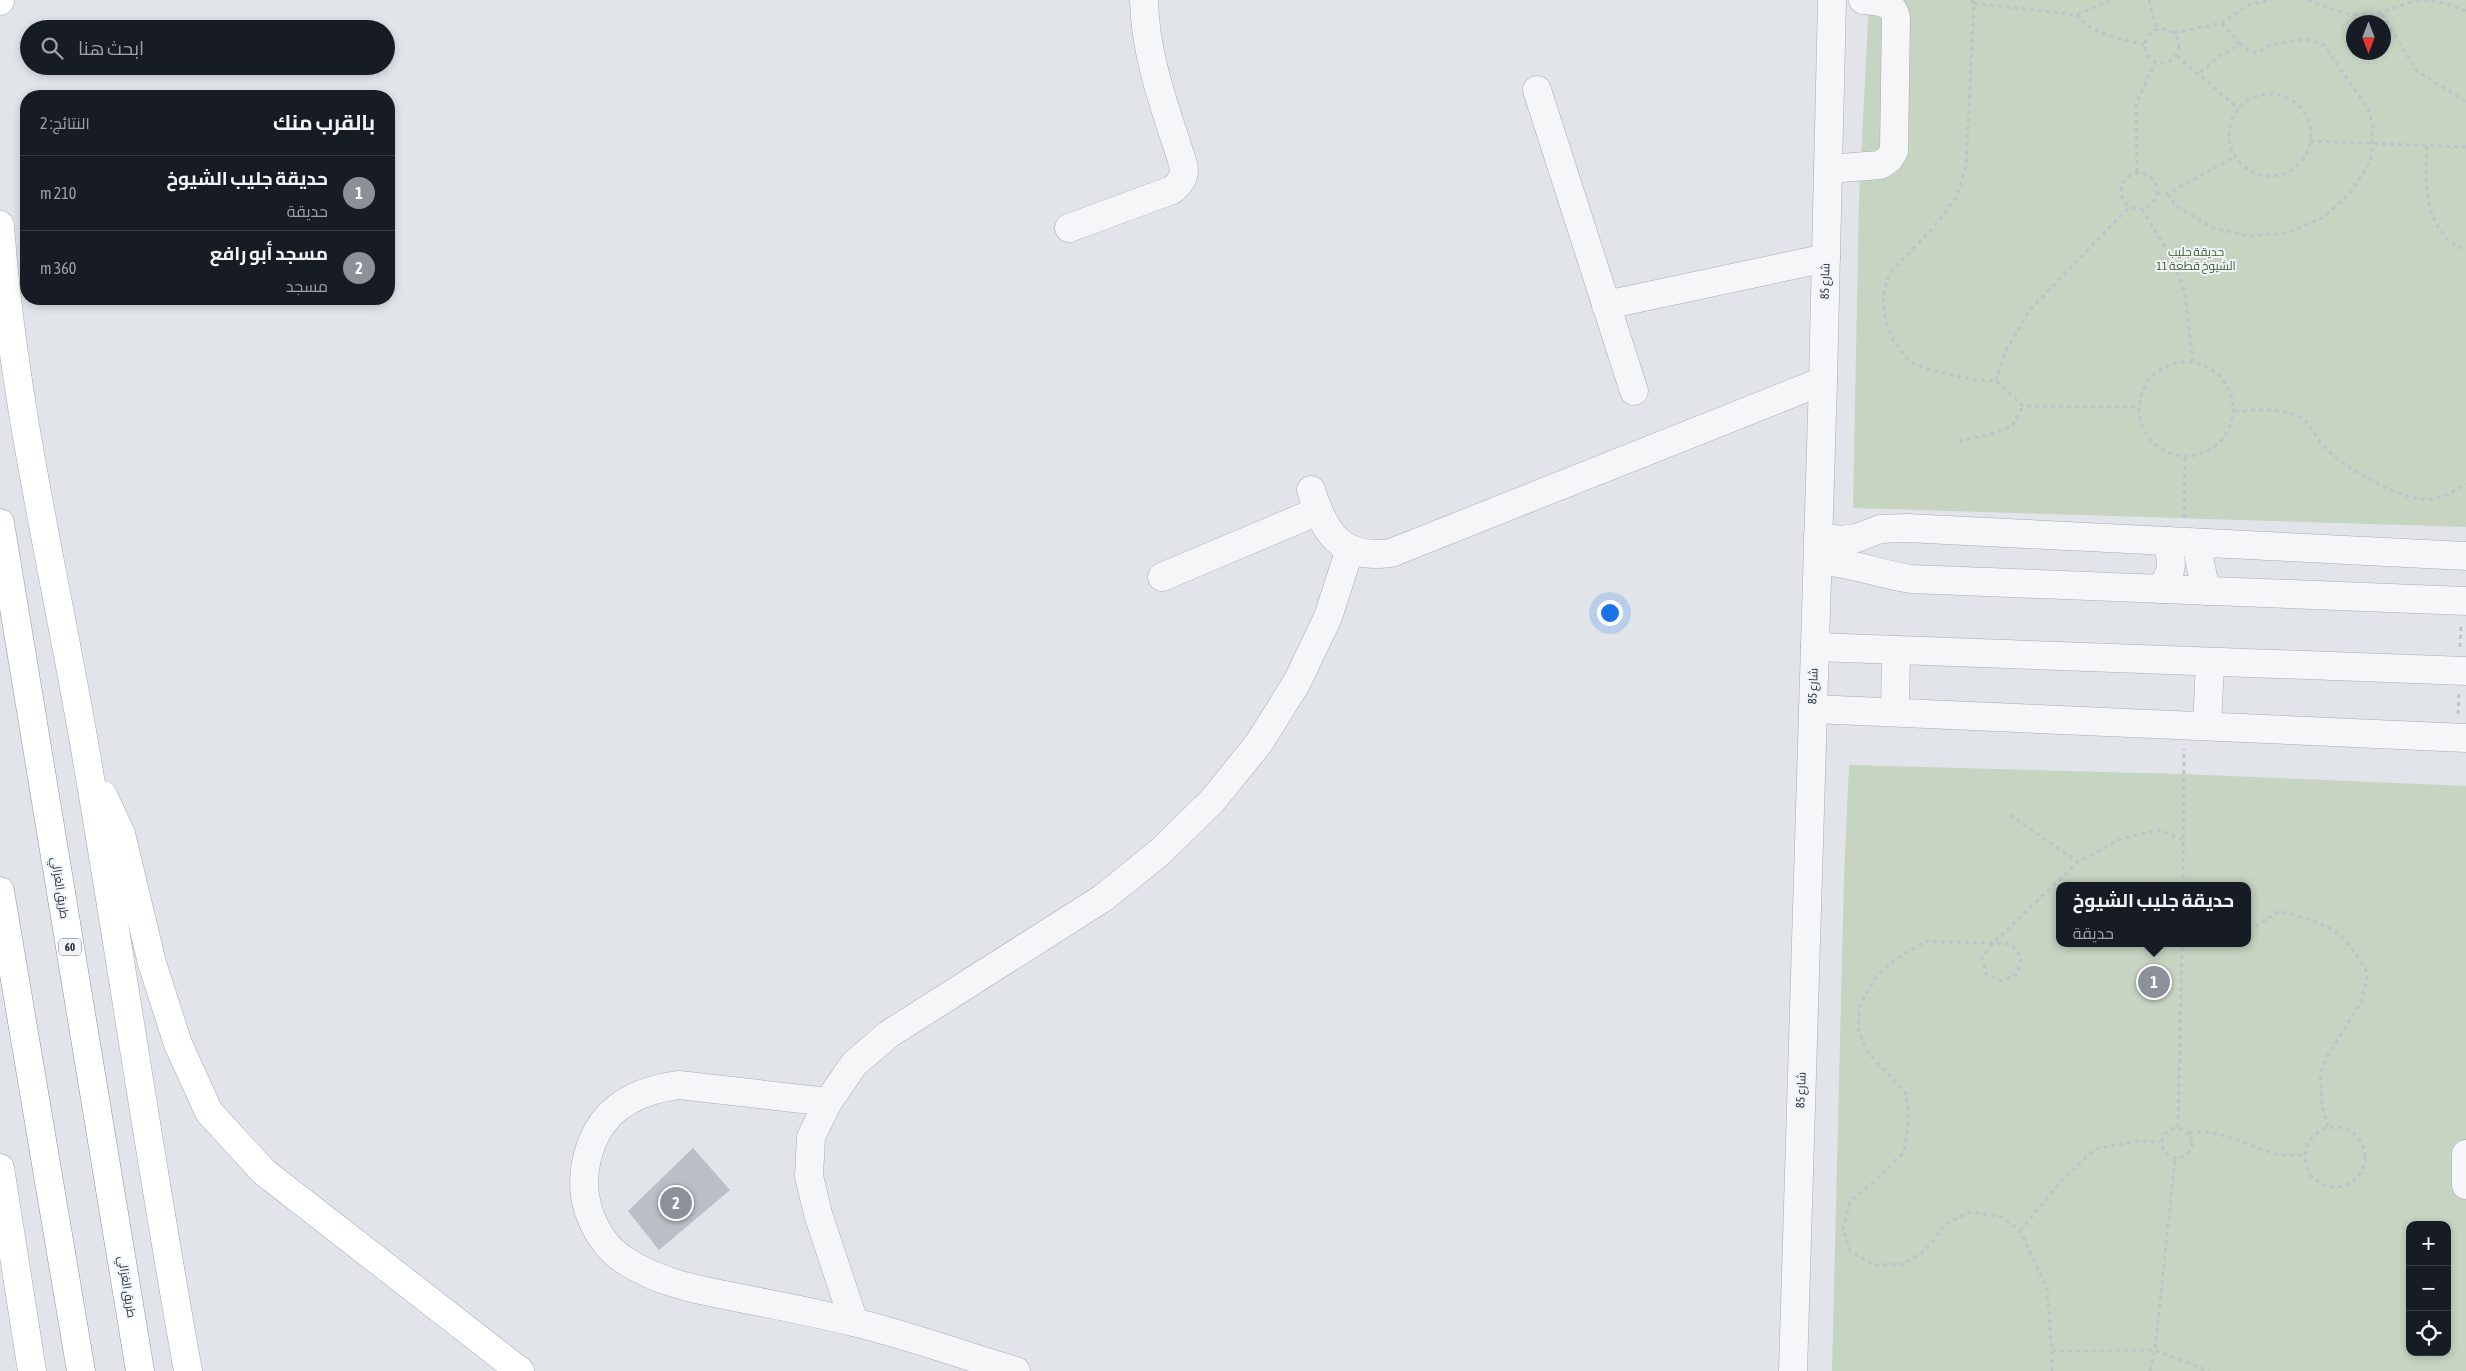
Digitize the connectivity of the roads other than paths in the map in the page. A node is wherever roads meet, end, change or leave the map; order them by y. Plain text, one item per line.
1 (1144, 0) edge
2 (1832, 0) edge
3 (1863, 0) edge
4 (1537, 90) dead end
5 (1828, 169) junction
6 (0, 225) edge
7 (1068, 228) dead end
8 (1826, 258) junction
9 (2, 259) edge
10 (1606, 305) junction
11 (1824, 381) junction
12 (1634, 391) dead end
13 (0, 523) edge
14 (1874, 532) junction
15 (2167, 541) junction
16 (2205, 542) junction
17 (1350, 549) junction
18 (1818, 549) junction
19 (2466, 556) edge
20 (1873, 570) junction
21 (1162, 577) dead end
22 (2162, 589) junction
23 (2206, 591) junction
24 (2466, 601) edge
25 (1815, 647) junction
26 (1896, 650) junction
27 (2210, 662) junction
28 (2466, 671) edge
29 (1813, 709) junction
30 (1895, 712) junction
31 (2207, 726) junction
32 (2466, 738) edge
33 (87, 759) junction
34 (0, 891) edge
35 (828, 1102) junction
36 (2466, 1154) edge
37 (0, 1168) edge
38 (2466, 1184) edge
39 (854, 1322) junction
40 (32, 1371) edge
41 (81, 1371) edge
42 (140, 1371) edge
43 (188, 1371) edge
44 (520, 1371) edge
45 (1016, 1371) edge
46 (1793, 1371) edge

1 - 7 street
2 - 5 street, شارع 85
3 - 5 street
4 - 10 street
5 - 8 street, شارع 85
6 - 9 main road
8 - 10 street
8 - 11 street, شارع 85
9 - 33 main road
10 - 12 street
11 - 17 street
11 - 18 street, شارع 85
13 - 42 main road, طريق الغزالي / 60
14 - 15 street
14 - 18 street
14 - 20 street
15 - 16 street
15 - 22 street
16 - 19 street
16 - 23 street
17 - 21 street
17 - 35 street
18 - 20 street
18 - 25 street, شارع 85
20 - 22 street
22 - 23 street
23 - 24 street
25 - 26 street
25 - 29 street, شارع 85
26 - 27 street
26 - 30 street
27 - 28 street
27 - 31 street
29 - 30 street
29 - 46 street, شارع 85
30 - 31 street
31 - 32 street
33 - 43 main road
33 - 44 main road
34 - 41 main road
35 - 39 street
35 - 39 street
36 - 38 street
37 - 40 main road
39 - 45 street

